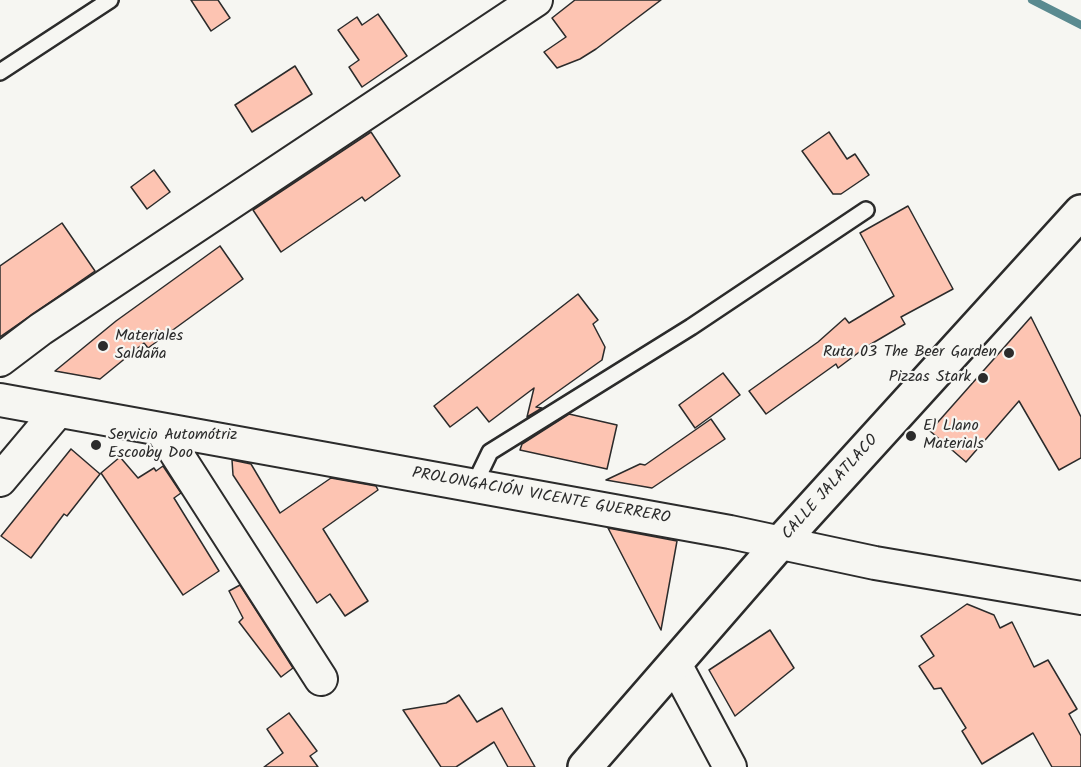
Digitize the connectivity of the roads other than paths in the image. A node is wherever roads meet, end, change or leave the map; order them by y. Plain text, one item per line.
1 (110, 0) edge
2 (536, 0) edge
3 (0, 72) edge
4 (866, 210) dead end
5 (1081, 212) edge
6 (0, 360) edge
7 (0, 400) edge
8 (58, 411) junction
9 (162, 431) junction
10 (0, 480) edge
11 (474, 484) junction
12 (779, 544) junction
13 (1081, 598) edge
14 (675, 664) junction
15 (321, 679) dead end
16 (585, 767) edge
17 (730, 767) edge

1 - 3 lane
2 - 6 street
4 - 11 lane
5 - 12 main road, CALLE JALATLACO
7 - 8 street, PROLONGACIÓN VICENTE GUERRERO
8 - 9 street, PROLONGACIÓN VICENTE GUERRERO
8 - 10 street
9 - 11 street, PROLONGACIÓN VICENTE GUERRERO
9 - 15 street
11 - 12 street, PROLONGACIÓN VICENTE GUERRERO
12 - 13 street, PROLONGACIÓN VICENTE GUERRERO
12 - 14 main road, CALLE JALATLACO
14 - 16 main road, CALLE JALATLACO
14 - 17 street

